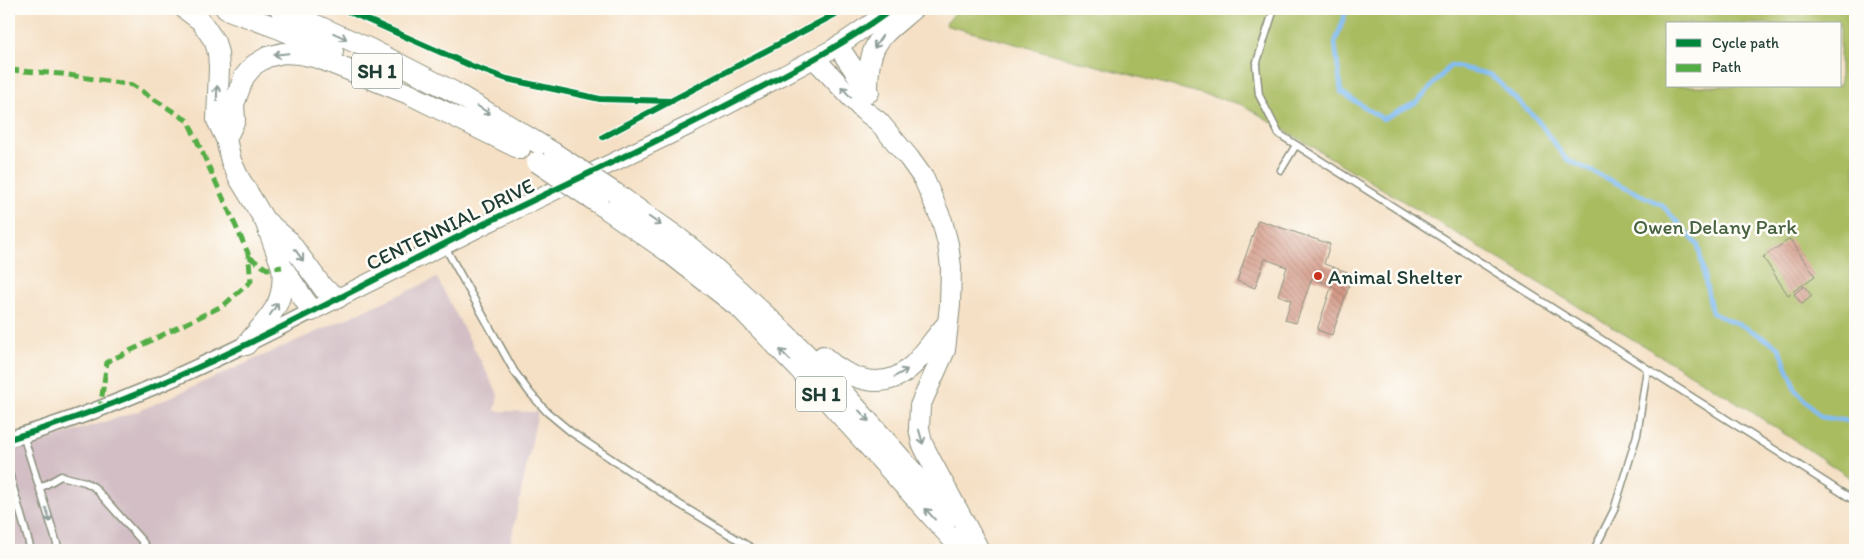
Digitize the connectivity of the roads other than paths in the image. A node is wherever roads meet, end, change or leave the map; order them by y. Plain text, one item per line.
1 (185, 9) edge
2 (226, 9) edge
3 (280, 9) edge
4 (892, 9) edge
5 (913, 9) edge
6 (1274, 9) edge
7 (838, 46) junction
8 (815, 59) junction
9 (868, 91) junction
10 (879, 122) junction
11 (226, 139) junction
12 (1296, 145) junction
13 (520, 149) junction
14 (546, 157) junction
15 (1281, 170) dead end
16 (265, 221) junction
17 (444, 246) junction
18 (705, 259) junction
19 (282, 267) junction
20 (338, 298) junction
21 (312, 311) junction
22 (947, 324) junction
23 (246, 345) junction
24 (1647, 369) junction
25 (16, 437) edge
26 (9, 473) edge
27 (40, 488) junction
28 (1855, 501) edge
29 (973, 549) edge
30 (32, 550) edge
31 (59, 550) edge
32 (148, 550) edge
33 (755, 550) edge
34 (1594, 550) edge

11 -> 1 highway
2 - 13 highway, SH 1
3 -> 14 highway, SH 1
4 - 7 main road, CENTENNIAL DRIVE
5 -> 9 highway
6 - 12 lane
7 - 8 main road, CENTENNIAL DRIVE
7 - 9 highway
10 -> 8 highway
8 - 17 main road, CENTENNIAL DRIVE
9 - 10 highway
10 - 22 highway
13 -> 11 highway
11 - 16 highway
12 - 15 lane
12 - 24 lane
13 - 14 highway, SH 1
14 -> 18 highway, SH 1, bridge
29 -> 14 highway, SH 1, bridge
16 - 19 highway
16 -> 20 highway
17 - 20 main road, CENTENNIAL DRIVE
17 - 33 lane
18 -> 22 highway
18 -> 29 highway, SH 1
19 - 21 highway
23 -> 19 highway
20 - 21 main road, CENTENNIAL DRIVE
21 - 23 street, CENTENNIAL DRIVE
22 -> 29 highway
23 - 25 street, CENTENNIAL DRIVE
24 - 28 lane
24 - 34 lane
25 - 27 lane
26 - 30 lane
27 -> 31 lane
27 - 32 lane

